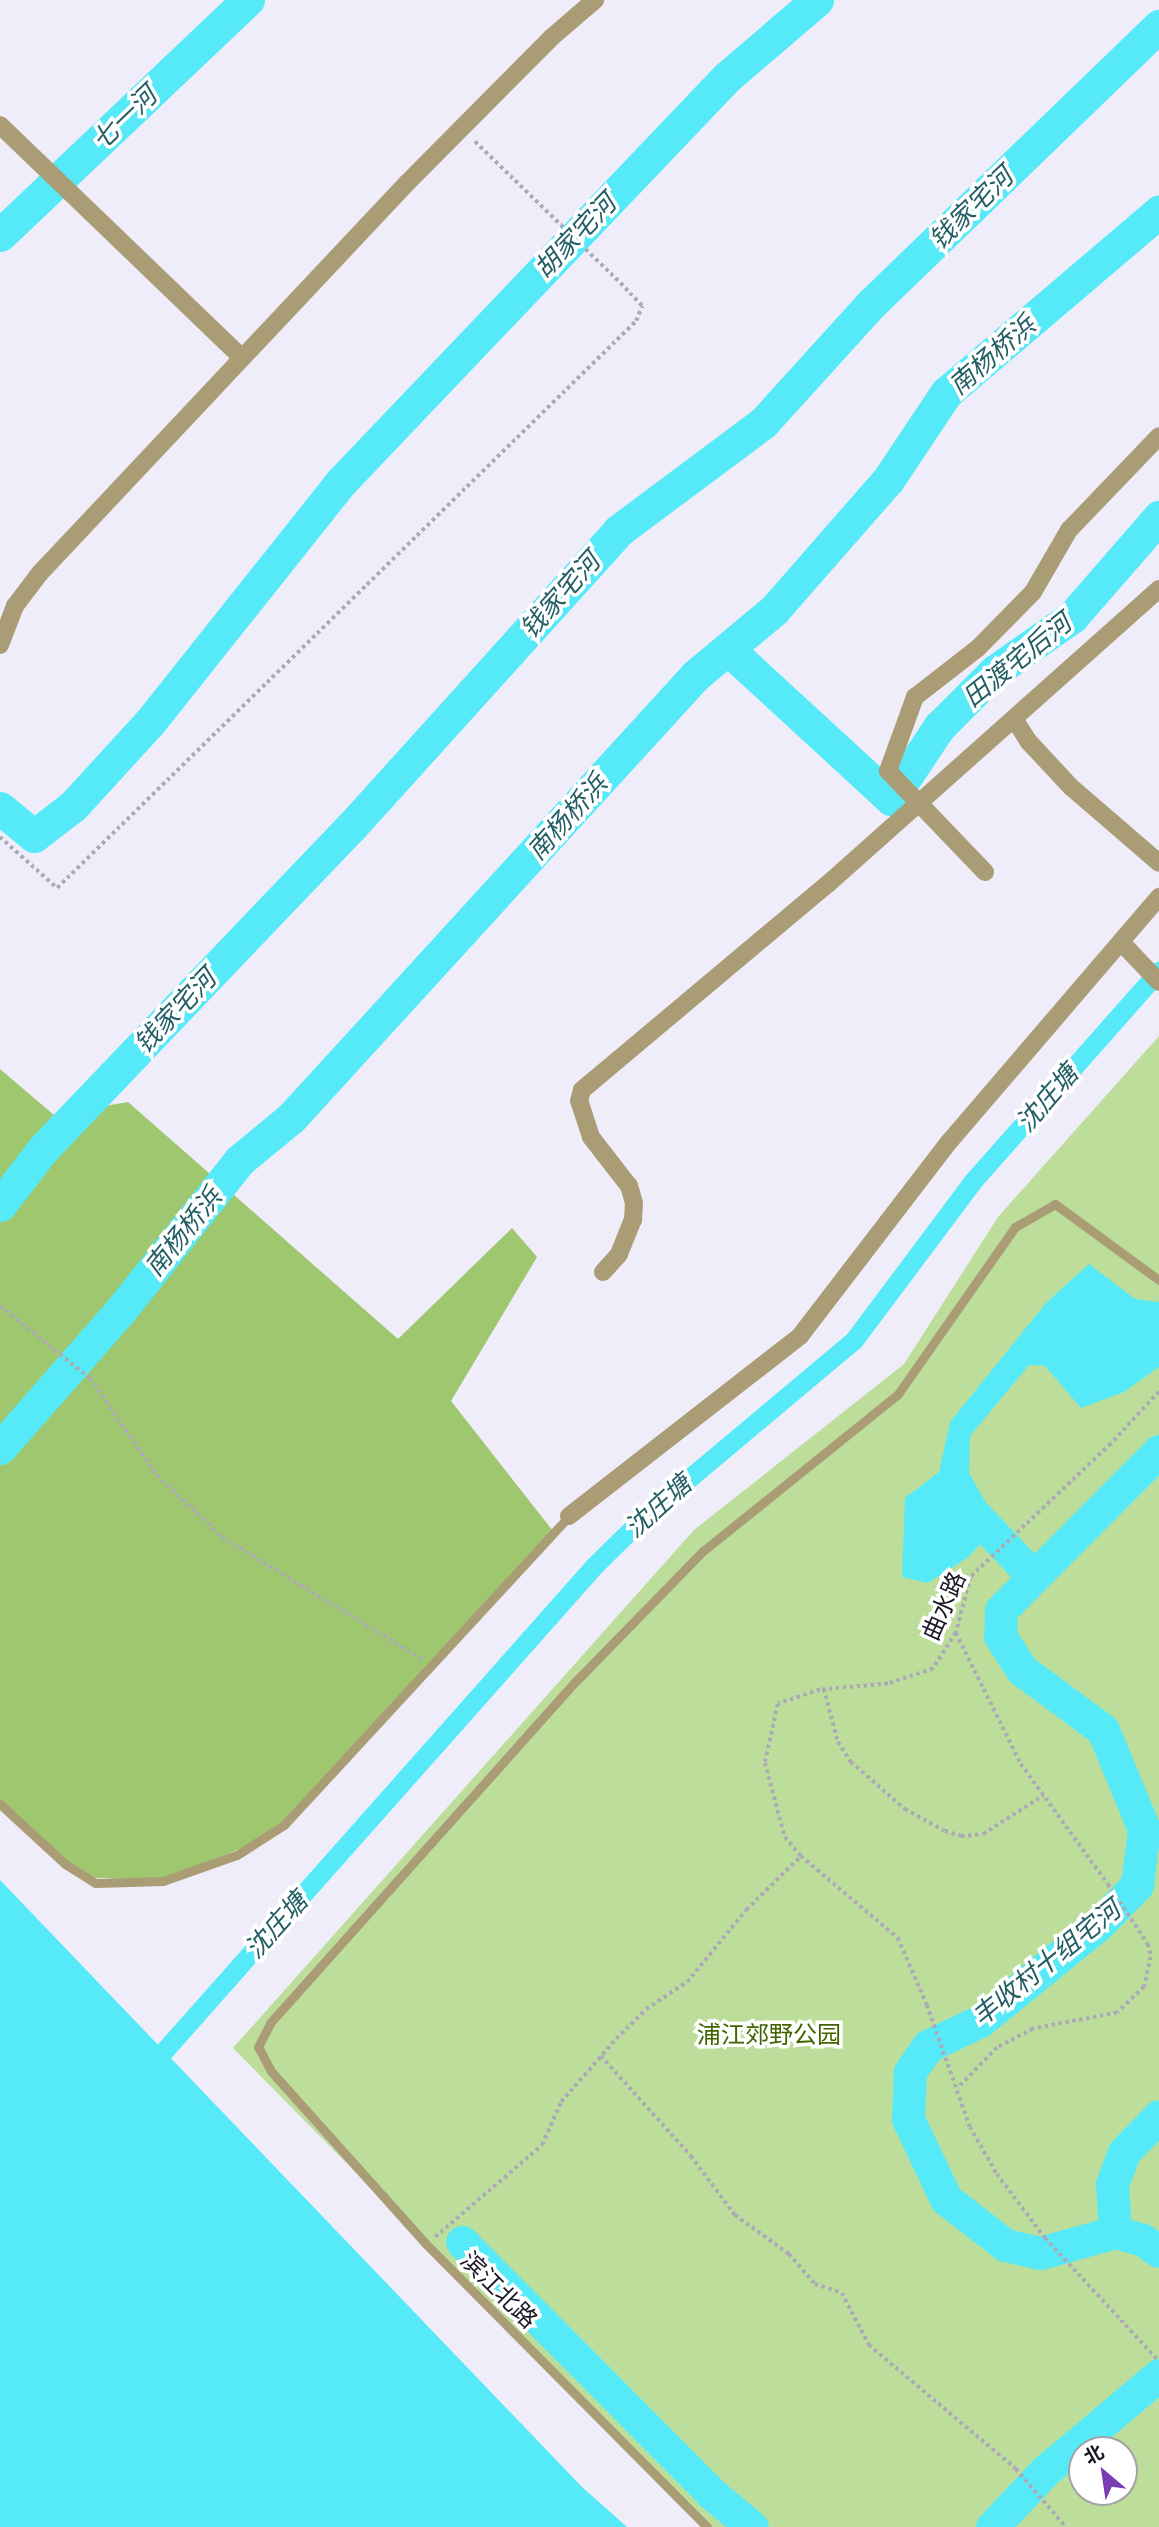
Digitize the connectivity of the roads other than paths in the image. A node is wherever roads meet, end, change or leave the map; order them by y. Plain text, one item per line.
1 (595, 0) edge
2 (0, 125) edge
3 (241, 357) junction
4 (1159, 436) edge
5 (1159, 589) edge
6 (0, 645) edge
7 (1016, 720) junction
8 (915, 801) junction
9 (1159, 863) edge
10 (985, 872) dead end
11 (1159, 897) edge
12 (1124, 944) junction
13 (1159, 982) edge
14 (603, 1272) dead end
15 (1159, 1280) edge
16 (569, 1516) joint
17 (0, 1804) edge
18 (707, 2527) edge

1 - 3 street
2 - 3 street
3 - 6 street
4 - 8 street
5 - 7 street
7 - 8 street
7 - 9 street
8 - 10 street
8 - 14 street
11 - 12 street
12 - 13 street
12 - 16 street
15 - 18 lane, 滨江北路
16 - 17 lane

